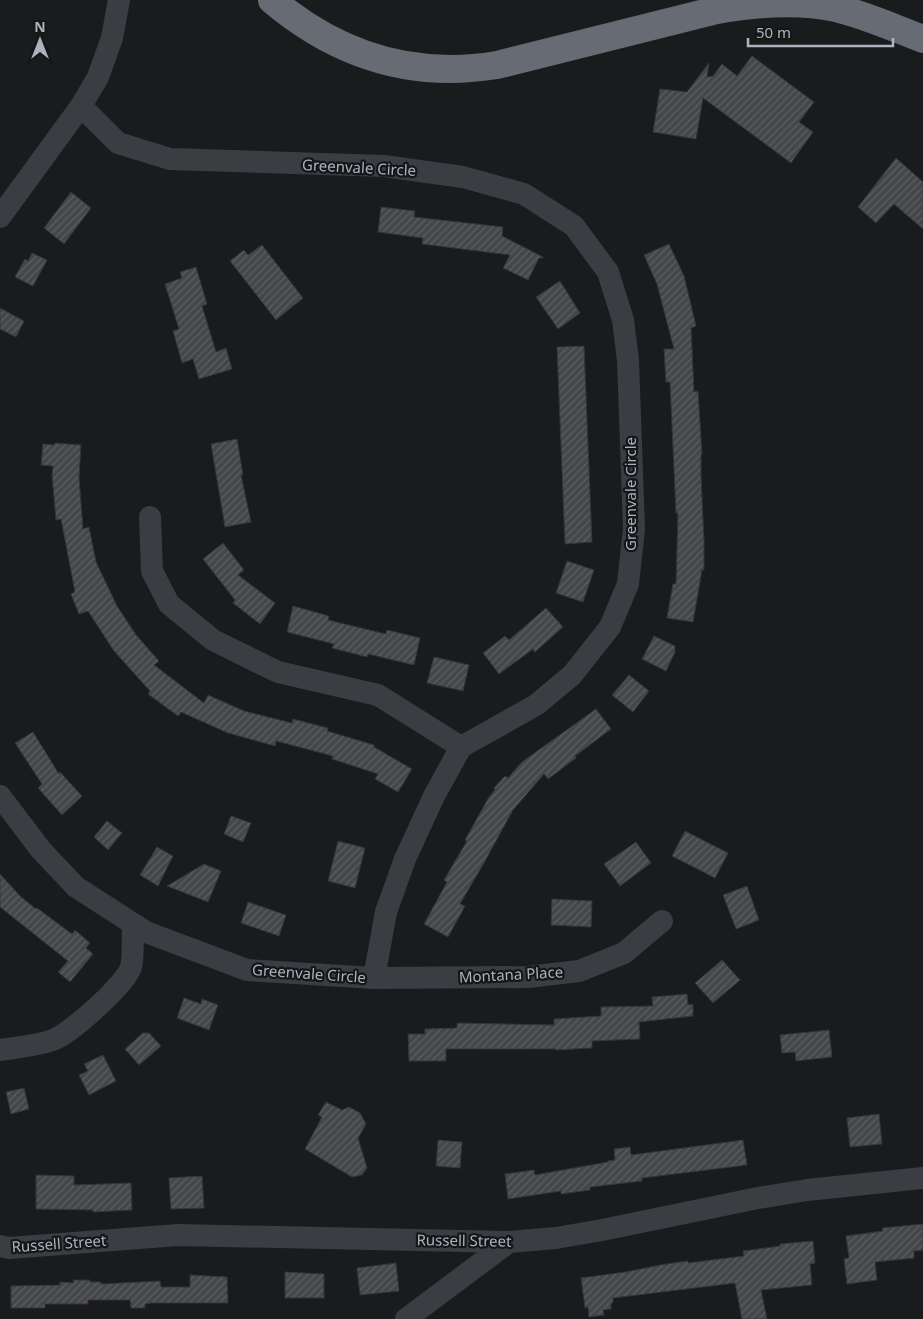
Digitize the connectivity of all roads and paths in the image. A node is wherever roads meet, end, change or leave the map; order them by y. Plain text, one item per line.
1 (119, 0) edge
2 (272, 0) edge
3 (923, 39) edge
4 (81, 106) junction
5 (0, 217) edge
6 (150, 517) dead end
7 (461, 747) junction
8 (0, 796) edge
9 (662, 921) dead end
10 (133, 924) junction
11 (374, 978) junction
12 (0, 1050) edge
13 (923, 1178) edge
14 (510, 1242) junction
15 (0, 1246) edge
16 (417, 1316) edge

1 - 4 street
2 - 3 highway
4 - 5 street
4 - 7 street, Greenvale Circle
6 - 7 street
7 - 11 street, Greenvale Circle
8 - 10 street, Greenvale Circle
9 - 11 street, Montana Place
10 - 11 street, Greenvale Circle
10 - 12 street
13 - 14 street, Russell Street
14 - 15 street, Russell Street
14 - 16 street

